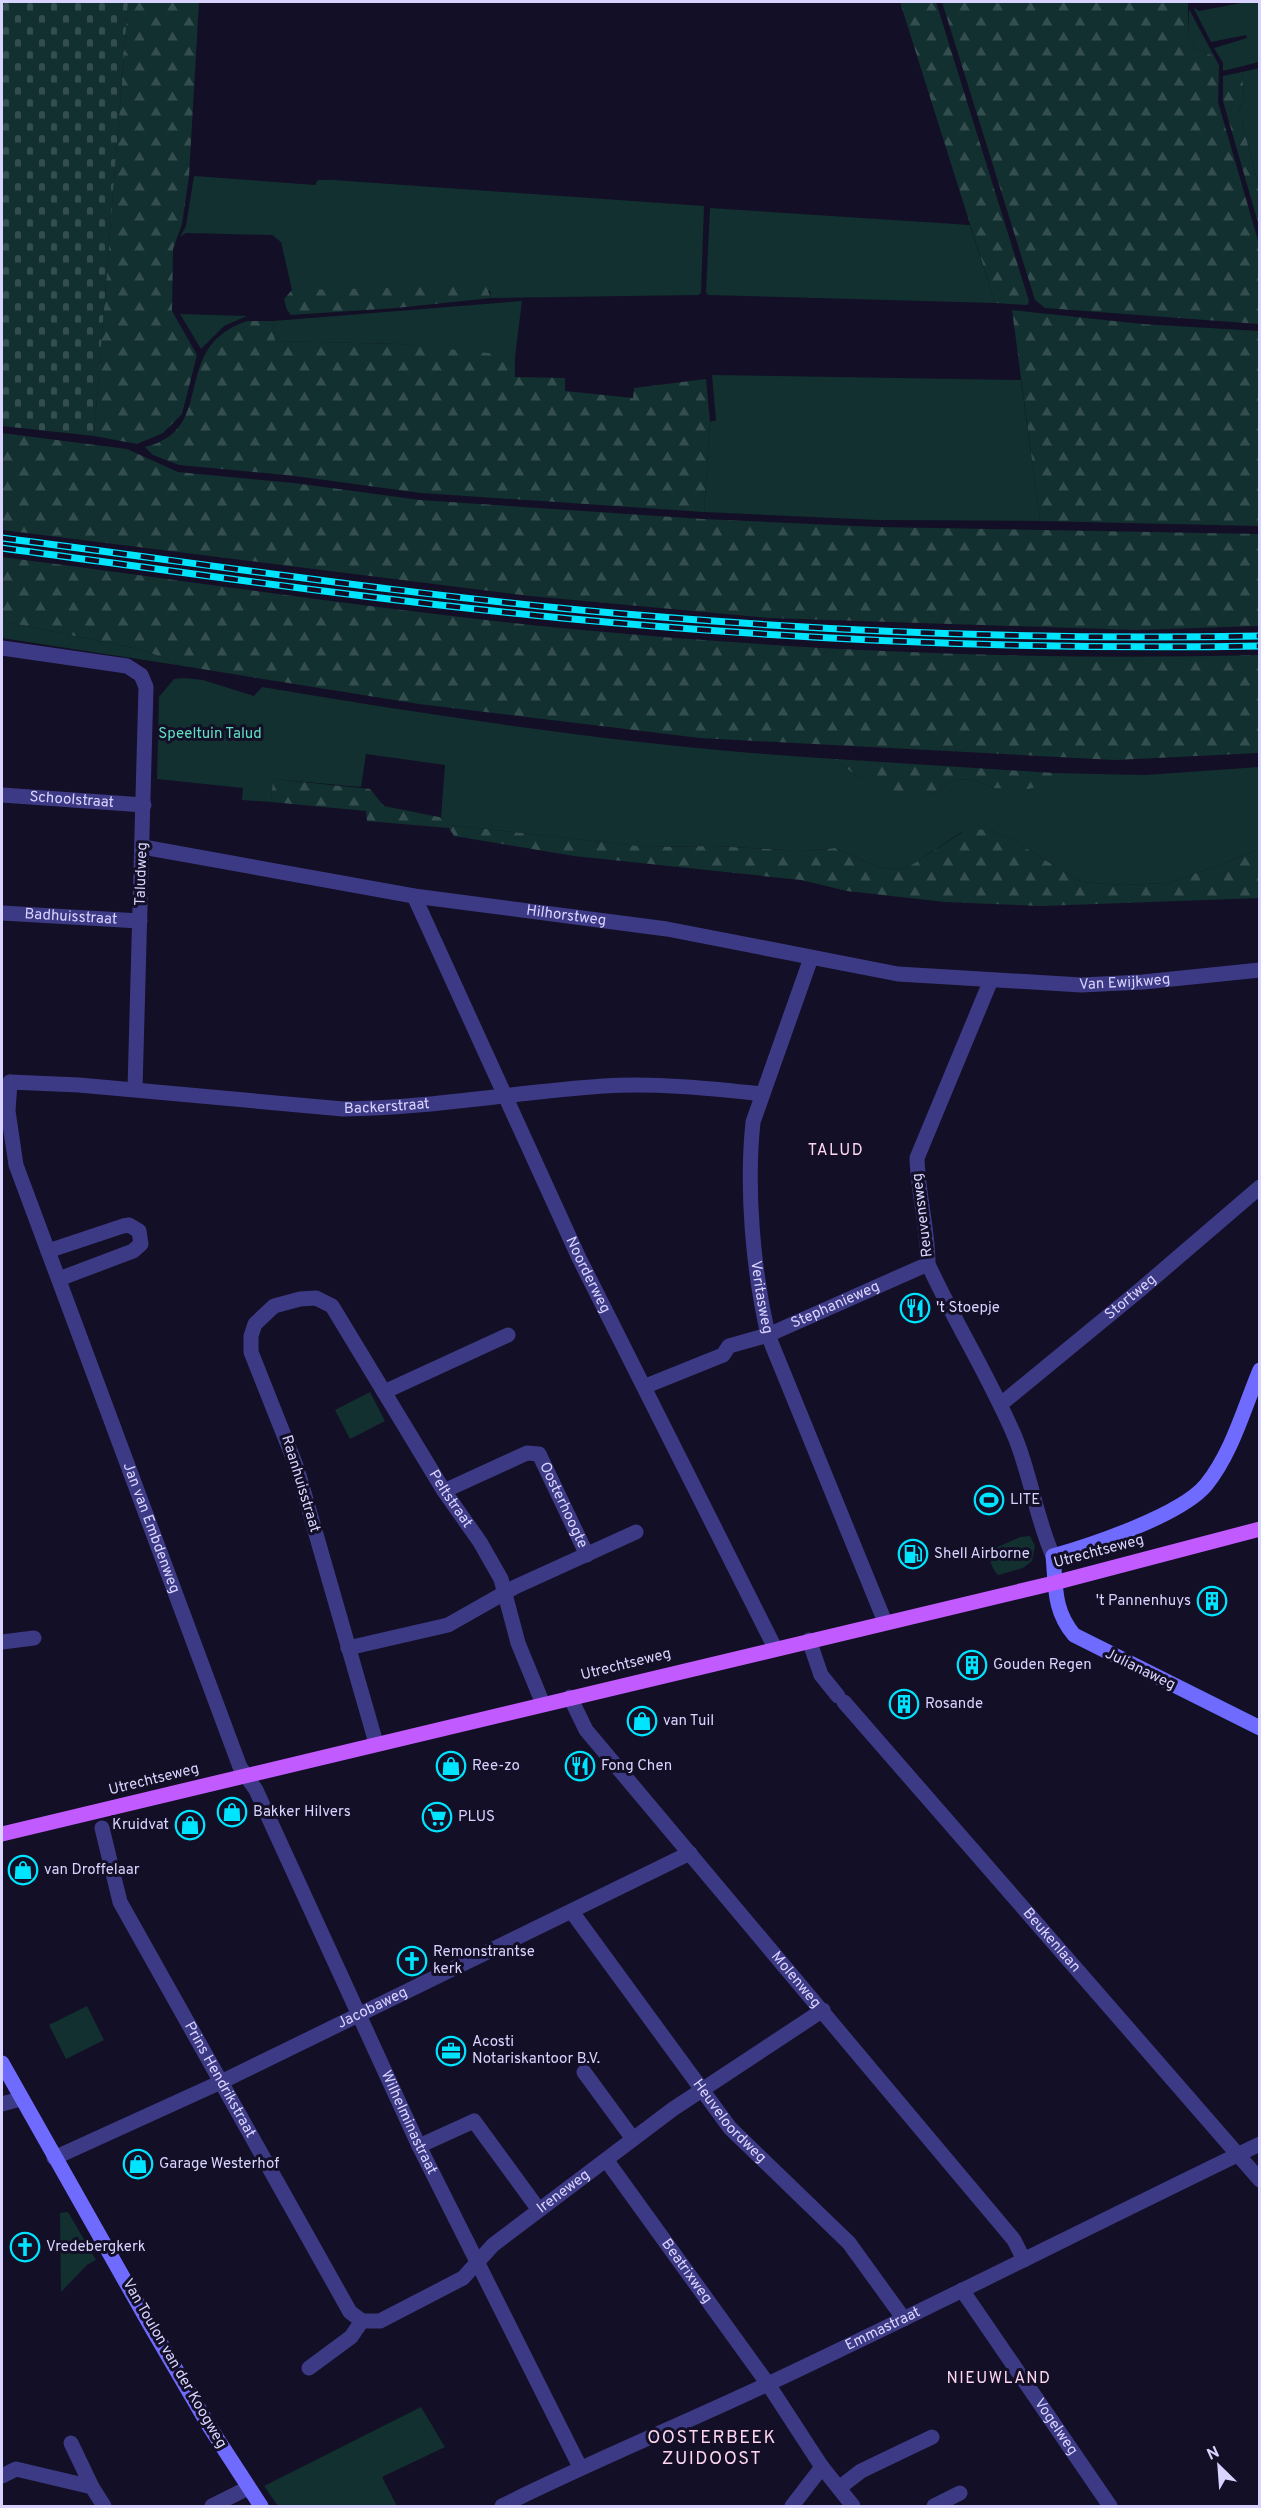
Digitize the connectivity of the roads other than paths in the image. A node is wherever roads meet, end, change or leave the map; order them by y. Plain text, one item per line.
1 (2, 648) edge
2 (2, 795) edge
3 (144, 806) junction
4 (143, 847) junction
5 (414, 896) junction
6 (2, 913) edge
7 (140, 921) junction
8 (811, 958) junction
9 (1260, 970) edge
10 (991, 980) junction
11 (6, 1077) edge
12 (135, 1089) junction
13 (762, 1094) junction
14 (505, 1097) junction
15 (1260, 1187) edge
16 (48, 1251) junction
17 (928, 1264) junction
18 (59, 1280) junction
19 (255, 1324) joint
20 (508, 1335) dead end
21 (768, 1335) junction
22 (1260, 1370) edge
23 (646, 1386) junction
24 (384, 1392) junction
25 (1001, 1404) junction
26 (444, 1491) junction
27 (1260, 1529) edge
28 (636, 1532) dead end
29 (587, 1555) junction
30 (1053, 1556) junction
31 (1054, 1583) junction
32 (507, 1592) junction
33 (885, 1622) junction
34 (34, 1638) dead end
35 (809, 1640) junction
36 (2, 1642) edge
37 (775, 1647) junction
38 (348, 1648) junction
39 (570, 1697) junction
40 (543, 1704) junction
41 (1260, 1728) edge
42 (376, 1743) junction
43 (246, 1776) junction
44 (102, 1828) dead end
45 (2, 1834) edge
46 (690, 1853) junction
47 (572, 1912) junction
48 (823, 2010) junction
49 (357, 2016) junction
50 (2, 2063) edge
51 (584, 2072) dead end
52 (221, 2082) junction
53 (700, 2089) junction
54 (20, 2099) junction
55 (2, 2104) edge
56 (633, 2139) junction
57 (1260, 2144) edge
58 (419, 2146) junction
59 (1238, 2154) junction
60 (54, 2158) junction
61 (607, 2161) junction
62 (1260, 2180) edge
63 (539, 2210) junction
64 (479, 2260) junction
65 (1024, 2260) junction
66 (962, 2290) junction
67 (903, 2319) junction
68 (362, 2321) junction
69 (309, 2368) dead end
70 (768, 2384) junction
71 (932, 2437) dead end
72 (70, 2443) dead end
73 (580, 2467) junction
74 (822, 2467) junction
75 (2, 2476) edge
76 (92, 2487) junction
77 (248, 2488) junction
78 (839, 2488) junction
79 (960, 2493) dead end
80 (104, 2506) edge
81 (212, 2506) edge
82 (261, 2506) edge
83 (502, 2506) edge
84 (792, 2506) edge
85 (853, 2506) edge
86 (934, 2506) edge
87 (1110, 2506) edge

1 - 3 street, Taludweg
2 - 3 street, Schoolstraat
3 - 4 street, Taludweg
4 - 5 street, Hilhorstweg
4 - 7 street, Taludweg
5 - 8 street, Hilhorstweg
5 - 14 street, Noorderweg
6 - 7 street, Badhuisstraat
7 - 12 street, Taludweg
8 - 10 street, Hilhorstweg
8 - 13 street, Veritasweg
9 - 10 street, Van Ewijkweg
10 - 17 street, Reuvensweg
11 - 12 street, Backerstraat
11 - 16 street, Jan van Embdenweg
12 - 14 street, Backerstraat
13 - 14 street, Backerstraat
13 - 21 street, Veritasweg
14 - 23 street, Noorderweg
15 - 25 street, Stortweg
16 - 18 street, Jan van Embdenweg
16 - 18 street
17 - 21 street, Stephanieweg
17 - 25 street, Reuvensweg
18 - 43 street, Jan van Embdenweg
19 - 24 street, Peltstraat
19 - 38 street, Raanhuisstraat
20 - 24 street
21 - 23 street, Stephanieweg
21 - 33 street, Veritasweg
22 - 30 street
23 - 37 street, Noorderweg
24 - 26 street, Peltstraat
25 - 30 street, Reuvensweg
26 - 29 street, Oosterhoogte
26 - 32 street, Peltstraat
27 - 31 main road, Utrechtseweg
28 - 29 street
29 - 32 street
30 - 31 street, Reuvensweg
31 - 33 main road, Utrechtseweg
31 - 41 street, Julianaweg
32 - 38 street
32 - 40 street, Peltstraat
33 - 35 main road, Utrechtseweg
34 - 36 street
35 - 37 main road, Utrechtseweg
35 - 59 street, Beukenlaan
37 - 39 main road, Utrechtseweg
38 - 42 street, Raanhuisstraat
39 - 40 main road, Utrechtseweg
39 - 46 street, Molenweg
40 - 42 main road, Utrechtseweg
42 - 43 main road, Utrechtseweg
43 - 45 main road, Utrechtseweg
43 - 49 street, Wilhelminastraat
44 - 52 street, Prins Hendrikstraat
46 - 47 street, Jacobaweg
46 - 48 street, Molenweg
47 - 49 street, Jacobaweg
47 - 53 street, Heuveloordweg
48 - 53 street, Ireneweg
48 - 65 street, Molenweg
49 - 52 street, Jacobaweg
49 - 58 street, Wilhelminastraat
50 - 54 street, Van Toulon van der Koogweg
51 - 56 street
52 - 60 street, Jacobaweg
52 - 68 street, Prins Hendrikstraat
53 - 56 street, Ireneweg
53 - 67 street, Heuveloordweg
54 - 55 street
54 - 60 street, Van Toulon van der Koogweg
56 - 61 street, Ireneweg
57 - 59 street, Emmastraat
58 - 63 street
58 - 64 street, Wilhelminastraat
59 - 62 street, Beukenlaan
59 - 65 street, Emmastraat
60 - 77 street, Van Toulon van der Koogweg
61 - 63 street, Ireneweg
61 - 70 street, Beatrixweg
63 - 64 street, Ireneweg
64 - 68 street, Ireneweg
64 - 73 street, Wilhelminastraat
65 - 66 street, Emmastraat
66 - 67 street, Emmastraat
66 - 87 street, Vogelweg
67 - 70 street, Emmastraat
68 - 69 street
70 - 73 street, Emmastraat
70 - 74 street, Beatrixweg
71 - 78 street
72 - 76 street
73 - 83 street, Emmastraat
74 - 78 street, Beatrixweg
74 - 84 street
75 - 76 street
76 - 80 street
77 - 81 street
77 - 82 street, Van Toulon van der Koogweg
78 - 85 street, Beatrixweg
79 - 86 street

